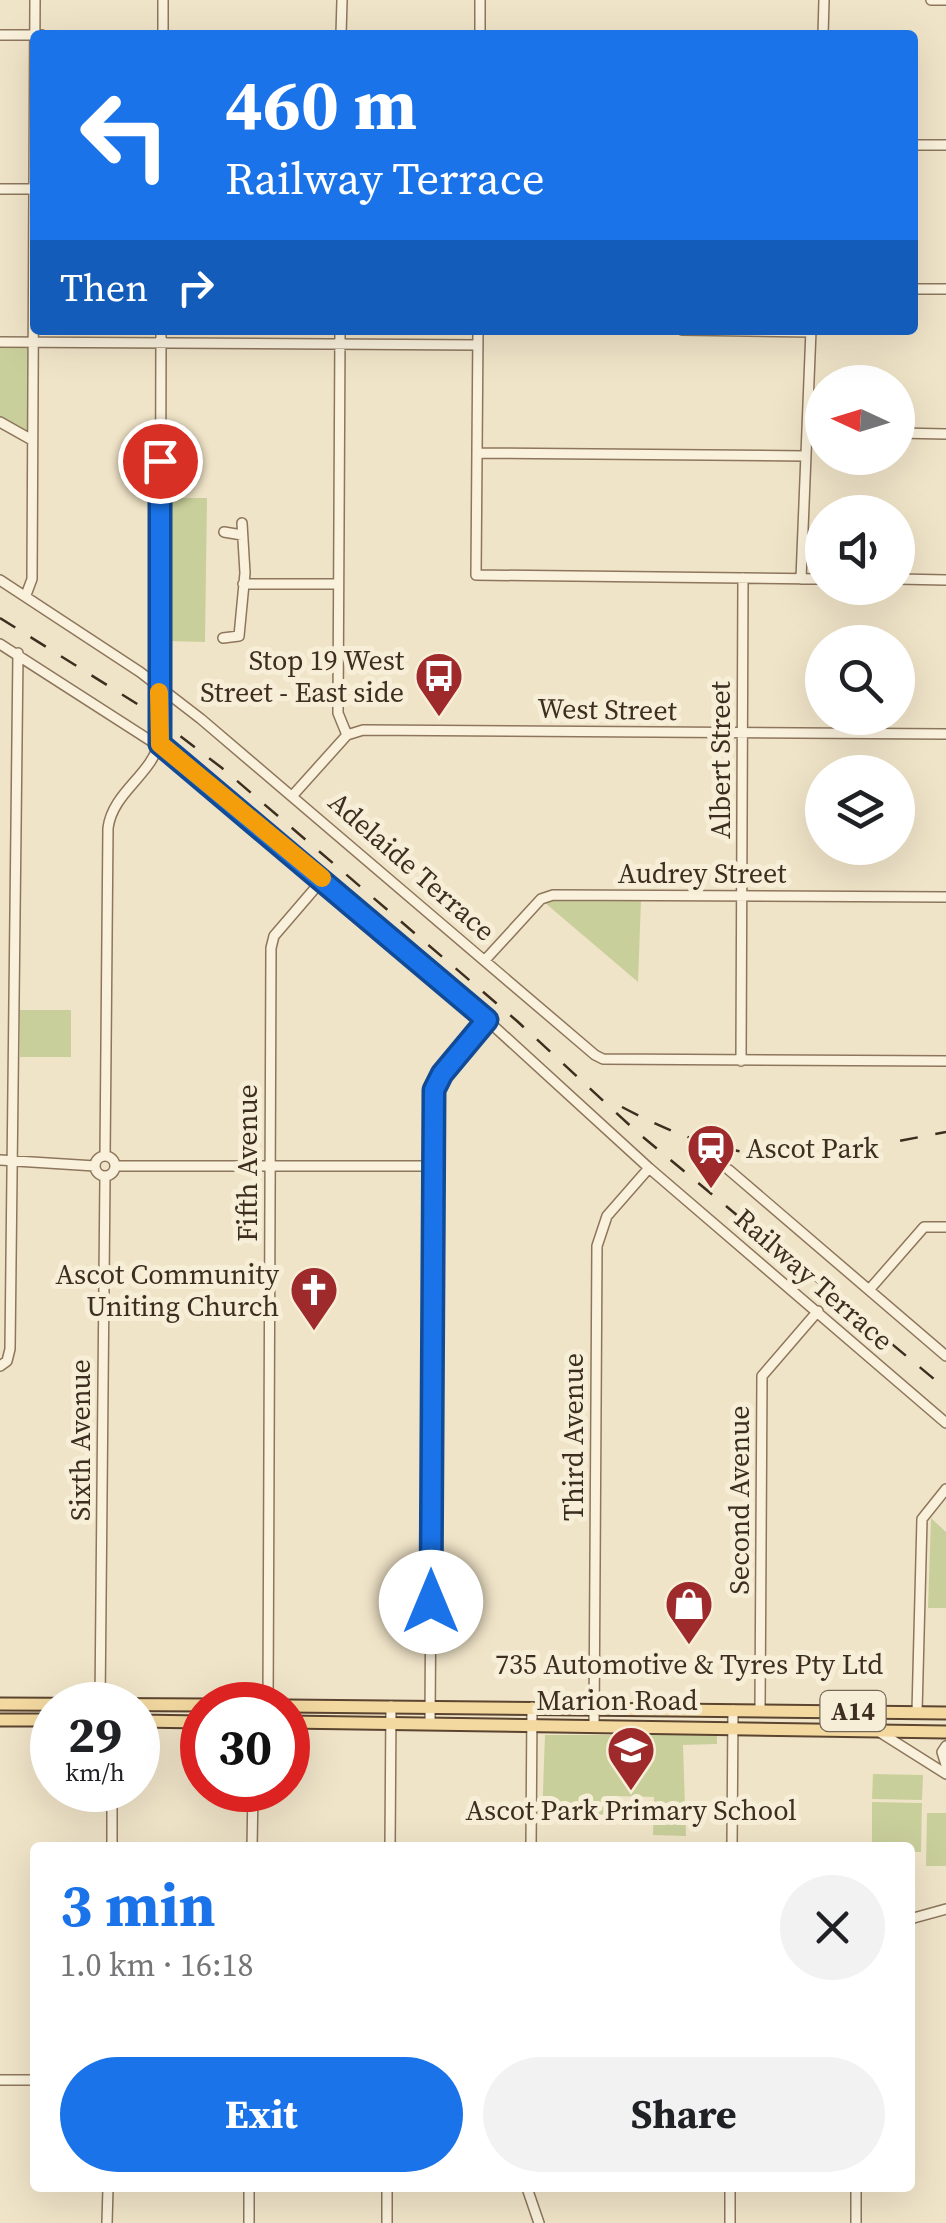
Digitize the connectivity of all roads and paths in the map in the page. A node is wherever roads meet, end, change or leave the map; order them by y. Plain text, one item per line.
1 (35, 0) edge
2 (163, 0) edge
3 (342, 0) edge
4 (480, 0) edge
5 (824, 0) edge
6 (932, 0) edge
7 (946, 0) edge
8 (34, 30) edge
9 (163, 30) edge
10 (342, 30) edge
11 (480, 30) edge
12 (823, 30) edge
13 (0, 35) edge
14 (30, 35) edge
15 (918, 145) edge
16 (946, 145) edge
17 (0, 189) edge
18 (30, 189) edge
19 (918, 288) edge
20 (946, 289) edge
21 (33, 335) edge
22 (161, 335) edge
23 (340, 335) edge
24 (478, 335) edge
25 (811, 335) edge
26 (0, 342) edge
27 (33, 342) junction
28 (161, 344) junction
29 (340, 345) junction
30 (478, 345) junction
31 (810, 365) edge
32 (0, 422) edge
33 (915, 433) edge
34 (946, 434) edge
35 (32, 440) junction
36 (477, 453) junction
37 (805, 456) edge
38 (805, 475) edge
39 (242, 524) dead end
40 (224, 532) dead end
41 (242, 535) junction
42 (743, 578) junction
43 (801, 579) junction
44 (805, 579) edge
45 (915, 579) edge
46 (0, 580) edge
47 (946, 580) edge
48 (243, 584) junction
49 (338, 584) junction
50 (26, 595) junction
51 (222, 638) dead end
52 (0, 644) edge
53 (18, 653) junction
54 (159, 687) junction
55 (188, 709) junction
56 (160, 713) junction
57 (742, 733) junction
58 (946, 734) edge
59 (348, 735) junction
60 (160, 744) junction
61 (294, 794) junction
62 (323, 879) junction
63 (742, 895) junction
64 (946, 897) edge
65 (486, 960) junction
66 (487, 1020) junction
67 (741, 1061) junction
68 (946, 1061) edge
69 (105, 1156) junction
70 (5, 1161) edge
71 (270, 1165) junction
72 (95, 1166) junction
73 (115, 1166) junction
74 (434, 1166) junction
75 (649, 1168) junction
76 (729, 1170) dead end
77 (105, 1176) junction
78 (946, 1227) edge
79 (869, 1290) junction
80 (818, 1310) junction
81 (946, 1356) edge
82 (0, 1366) edge
83 (946, 1424) edge
84 (946, 1489) edge
85 (100, 1682) edge
86 (267, 1682) edge
87 (0, 1704) edge
88 (30, 1704) edge
89 (310, 1706) edge
90 (391, 1706) junction
91 (430, 1706) junction
92 (532, 1707) junction
93 (594, 1709) junction
94 (733, 1710) junction
95 (760, 1710) junction
96 (916, 1712) junction
97 (946, 1713) edge
98 (0, 1720) edge
99 (30, 1720) edge
100 (310, 1722) edge
101 (391, 1723) junction
102 (430, 1723) junction
103 (532, 1725) junction
104 (594, 1725) junction
105 (734, 1726) junction
106 (870, 1728) junction
107 (946, 1732) edge
108 (946, 1746) edge
109 (946, 1765) edge
110 (946, 1774) edge
111 (112, 1812) edge
112 (252, 1812) edge
113 (112, 1842) edge
114 (252, 1842) edge
115 (390, 1842) edge
116 (531, 1842) edge
117 (732, 1842) edge
118 (946, 1909) edge
119 (915, 1918) edge
120 (0, 2080) edge
121 (30, 2080) edge
122 (108, 2192) edge
123 (249, 2192) edge
124 (387, 2192) edge
125 (527, 2192) edge
126 (730, 2192) edge
127 (856, 2192) edge
128 (108, 2223) edge
129 (248, 2223) edge
130 (387, 2223) edge
131 (539, 2223) edge
132 (730, 2223) edge
133 (856, 2223) edge

1 - 8 street
2 - 9 street
3 - 10 street
4 - 11 street
5 - 12 street
6 - 7 street
13 - 14 street
15 - 16 street
17 - 18 street
19 - 20 street
21 - 27 street
22 - 28 street
23 - 29 street
24 - 30 street
25 - 31 street
26 - 27 street
27 - 28 street
27 - 35 street
28 - 29 street
28 - 54 street
29 - 30 street
29 - 49 street
30 - 36 street
32 - 35 street
33 - 34 street
35 - 50 street
36 - 37 street
36 - 42 street
38 - 43 street
39 - 41 street
40 - 41 street
41 - 48 street
42 - 43 street
42 - 57 street, Albert Street
43 - 44 street
45 - 47 street
46 - 50 street, Adelaide Terrace
48 - 49 street
48 - 51 street
49 - 59 street
50 - 54 street, Adelaide Terrace
52 - 53 street, Railway Terrace
53 - 60 street, Railway Terrace
53 - 70 street
54 - 55 street, Adelaide Terrace
54 - 56 street
55 - 56 street
55 - 61 street, Adelaide Terrace
56 - 60 street
57 - 58 street, West Street
57 - 59 street, West Street
57 - 63 street, Albert Street
59 - 61 street
60 - 62 street, Railway Terrace
60 - 69 street
61 - 65 street, Adelaide Terrace
62 - 66 street, Railway Terrace
62 - 71 street, Fifth Avenue
63 - 64 street, Audrey Street
63 - 65 street, Audrey Street
63 - 67 street, Albert Street
65 - 67 street, Adelaide Terrace
66 - 74 street
66 - 75 street, Railway Terrace
67 - 68 street
69 - 72 street
69 - 73 street
70 - 72 street
70 - 82 street
71 - 73 street
71 - 74 street
71 - 86 street, Fifth Avenue
72 - 77 street
73 - 77 street
74 - 91 street
75 - 80 street, Railway Terrace
75 - 93 street, Third Avenue
76 - 79 street
77 - 85 street, Sixth Avenue
78 - 79 street
79 - 81 street
80 - 83 street, Railway Terrace
80 - 95 street, Second Avenue
84 - 96 street
87 - 88 main road
89 - 90 main road, Marion Road / A14
90 - 91 main road, Marion Road / A14
90 - 101 street
91 - 92 main road, Marion Road / A14
91 - 102 street
92 - 93 main road, Marion Road / A14
92 - 103 street
93 - 94 main road, Marion Road / A14
93 - 104 street, Third Avenue
94 - 95 main road, Marion Road / A14
94 - 105 street
95 - 96 main road, Marion Road / A14
96 - 97 main road, Marion Road / A14
98 - 99 main road
100 - 101 main road, Marion Road / A14
101 - 102 main road, Marion Road / A14
101 - 115 street
102 - 103 main road, Marion Road / A14
103 - 104 main road, Marion Road / A14
103 - 116 street
104 - 105 main road, Marion Road / A14
105 - 106 main road, Marion Road / A14
105 - 117 street
106 - 107 main road, Marion Road / A14
106 - 110 street
108 - 109 street
111 - 113 street
112 - 114 street
118 - 119 street
120 - 121 street
122 - 128 street
123 - 129 street
124 - 130 street
125 - 131 street
126 - 132 street
127 - 133 street

